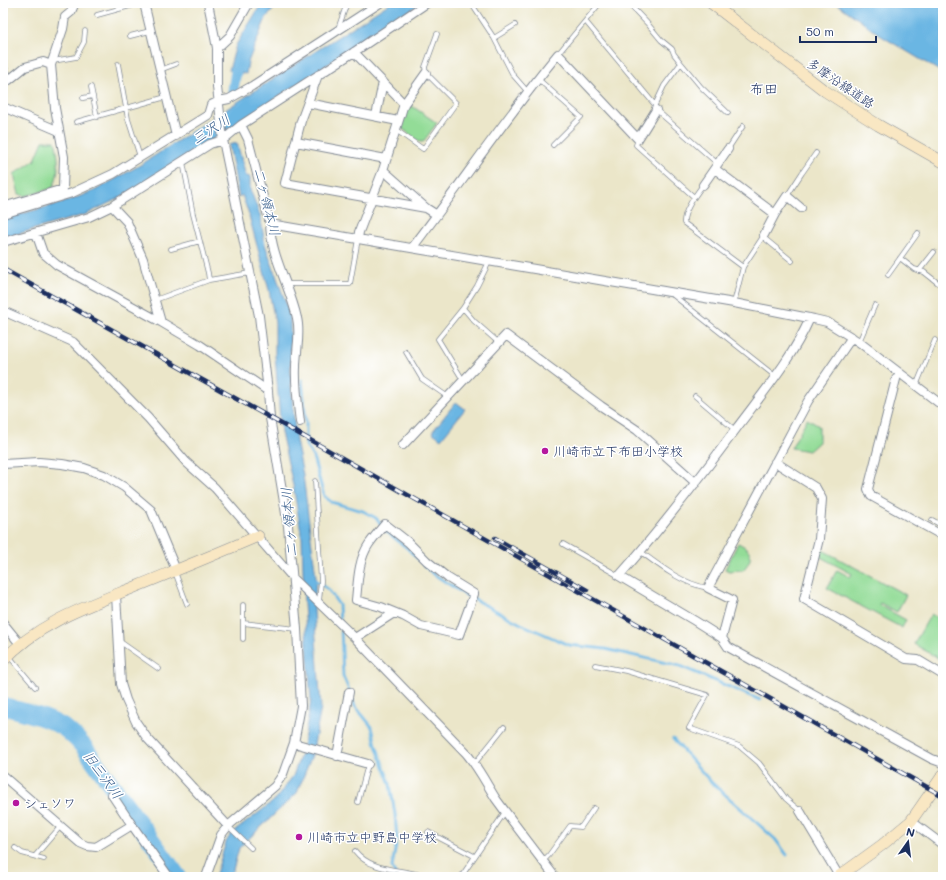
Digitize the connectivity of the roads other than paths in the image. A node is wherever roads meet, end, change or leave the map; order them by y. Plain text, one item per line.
1 (141, 3) edge
2 (144, 3) edge
3 (208, 3) edge
4 (249, 3) edge
5 (347, 3) edge
6 (380, 3) edge
7 (427, 3) edge
8 (471, 3) edge
9 (600, 3) edge
10 (628, 3) edge
11 (711, 3) edge
12 (74, 5) dead end
13 (97, 15) dead end
14 (586, 22) junction
15 (515, 25) dead end
16 (85, 31) dead end
17 (150, 31) junction
18 (337, 31) junction
19 (437, 34) dead end
20 (130, 36) dead end
21 (494, 38) junction
22 (217, 48) junction
23 (354, 52) junction
24 (558, 54) junction
25 (52, 63) junction
26 (682, 63) junction
27 (118, 64) dead end
28 (176, 64) dead end
29 (3, 70) edge
30 (160, 70) junction
31 (426, 73) junction
32 (318, 75) junction
33 (537, 79) junction
34 (383, 82) junction
35 (91, 87) dead end
36 (527, 92) junction
37 (93, 96) junction
38 (166, 97) junction
39 (83, 98) dead end
40 (219, 101) junction
41 (308, 103) junction
42 (404, 104) junction
43 (3, 107) edge
44 (656, 107) junction
45 (126, 109) junction
46 (728, 113) dead end
47 (376, 116) junction
48 (97, 117) junction
49 (398, 121) junction
50 (76, 122) dead end
51 (242, 125) junction
52 (743, 126) dead end
53 (396, 130) junction
54 (59, 131) junction
55 (176, 136) junction
56 (222, 138) junction
57 (638, 139) junction
58 (296, 142) junction
59 (553, 145) dead end
60 (728, 149) joint
61 (816, 152) dead end
62 (140, 158) junction
63 (386, 159) junction
64 (183, 162) junction
65 (943, 162) edge
66 (717, 167) junction
67 (383, 170) junction
68 (703, 185) joint
69 (787, 196) junction
70 (694, 197) junction
71 (372, 200) junction
72 (112, 206) junction
73 (3, 207) edge
74 (426, 208) junction
75 (801, 208) dead end
76 (3, 214) edge
77 (775, 214) junction
78 (437, 215) junction
79 (270, 224) junction
80 (36, 233) junction
81 (918, 233) dead end
82 (764, 236) junction
83 (358, 239) junction
84 (200, 241) junction
85 (3, 242) edge
86 (412, 248) junction
87 (171, 249) dead end
88 (934, 252) dead end
89 (900, 258) junction
90 (792, 260) dead end
91 (490, 262) junction
92 (743, 267) junction
93 (919, 270) junction
94 (250, 273) junction
95 (888, 275) dead end
96 (208, 280) junction
97 (287, 284) junction
98 (943, 286) edge
99 (670, 292) junction
100 (155, 300) junction
101 (734, 303) junction
102 (876, 304) dead end
103 (463, 308) junction
104 (3, 311) edge
105 (810, 318) junction
106 (161, 322) junction
107 (855, 339) junction
108 (935, 340) dead end
109 (499, 343) junction
110 (406, 352) dead end
111 (776, 376) junction
112 (896, 379) dead end
113 (463, 381) junction
114 (916, 386) junction
115 (268, 391) junction
116 (695, 396) dead end
117 (448, 397) junction
118 (943, 406) edge
119 (300, 422) dead end
120 (735, 430) junction
121 (403, 445) dead end
122 (775, 462) junction
123 (3, 464) edge
124 (315, 481) dead end
125 (696, 483) junction
126 (932, 520) dead end
127 (943, 526) edge
128 (258, 536) junction
129 (943, 536) edge
130 (563, 544) dead end
131 (641, 552) junction
132 (176, 571) junction
133 (619, 576) junction
134 (293, 578) junction
135 (708, 588) junction
136 (116, 595) junction
137 (317, 601) junction
138 (187, 604) dead end
139 (243, 605) dead end
140 (394, 613) junction
141 (3, 623) edge
142 (243, 623) junction
143 (297, 629) junction
144 (355, 638) junction
145 (722, 638) junction
146 (242, 640) dead end
147 (119, 641) junction
148 (20, 644) junction
149 (6, 658) edge
150 (596, 665) dead end
151 (159, 669) dead end
152 (943, 674) edge
153 (35, 687) dead end
154 (349, 692) dead end
155 (504, 727) dead end
156 (298, 744) junction
157 (338, 756) junction
158 (475, 763) junction
159 (943, 763) edge
160 (368, 764) joint
161 (943, 775) edge
162 (3, 776) edge
163 (112, 795) dead end
164 (358, 802) dead end
165 (594, 808) dead end
166 (800, 811) joint
167 (505, 812) junction
168 (911, 821) junction
169 (132, 825) junction
170 (228, 826) junction
171 (60, 827) junction
172 (428, 832) dead end
173 (943, 846) edge
174 (15, 848) dead end
175 (251, 848) dead end
176 (355, 851) dead end
177 (35, 856) junction
178 (474, 856) junction
179 (44, 859) dead end
180 (542, 861) junction
181 (840, 876) edge
182 (169, 877) edge
183 (206, 877) edge
184 (427, 877) edge
185 (461, 877) edge
186 (555, 877) edge

1 - 13 lane
2 - 17 street
3 - 22 street
4 - 22 street
5 - 18 lane
6 - 18 street
7 - 23 street
8 - 21 lane
9 - 14 lane
10 - 26 lane
11 - 65 street, 多摩沿線道路
12 - 25 street
14 - 24 lane
14 - 44 lane
15 - 21 lane
16 - 25 lane
17 - 20 lane
17 - 30 street
18 - 40 street
19 - 31 lane
21 - 36 lane
22 - 40 street
23 - 32 street
23 - 34 street
24 - 33 street
24 - 57 street
25 - 29 street
25 - 54 street
26 - 44 lane
26 - 46 lane
27 - 45 lane
28 - 30 lane
30 - 38 street
31 - 42 street
31 - 53 lane
32 - 41 street
32 - 51 street
33 - 36 street
33 - 59 lane
34 - 42 street
34 - 47 street
35 - 37 lane
36 - 78 street
37 - 39 lane
37 - 48 lane
38 - 45 lane
38 - 55 street
40 - 55 street
40 - 56 street
41 - 47 street
41 - 58 street
42 - 49 street
43 - 54 street
44 - 57 street
44 - 66 lane
45 - 48 lane
45 - 62 lane
47 - 49 street
48 - 50 lane
49 - 53 street
51 - 56 street
51 - 79 street
52 - 60 lane
53 - 63 street
54 - 73 street
55 - 62 street
56 - 64 street
56 - 94 street
57 - 70 lane
58 - 63 street
58 - 71 street
60 - 66 street
61 - 69 lane
62 - 76 street
63 - 67 street
64 - 72 street
64 - 84 lane
66 - 68 street
66 - 77 street
67 - 71 street
67 - 74 street
68 - 70 lane
69 - 75 street
69 - 77 street
70 - 92 lane
71 - 74 street
71 - 83 street
72 - 80 street
72 - 100 street
74 - 78 street
77 - 82 street
78 - 86 street
79 - 83 street
79 - 97 street
80 - 85 street
80 - 106 street
81 - 89 lane
82 - 90 lane
82 - 92 lane
83 - 86 street
83 - 97 lane
84 - 87 lane
84 - 96 lane
86 - 91 street
88 - 93 lane
89 - 93 lane
89 - 95 lane
91 - 99 street
91 - 103 lane
92 - 101 lane
93 - 98 lane
94 - 96 lane
94 - 115 street
96 - 100 lane
97 - 119 street
99 - 101 street
99 - 111 lane
100 - 106 street
101 - 105 street
102 - 107 lane
103 - 109 lane
103 - 113 lane
104 - 128 street
105 - 107 street
105 - 111 street
106 - 115 street
107 - 114 street
107 - 122 street
108 - 114 lane
109 - 113 street
109 - 125 street
110 - 117 lane
111 - 120 street
112 - 129 street
113 - 117 street
114 - 118 street
115 - 134 street
116 - 120 lane
117 - 121 street
120 - 125 street
122 - 135 street
122 - 152 street
123 - 132 street
124 - 137 lane
125 - 131 street
126 - 127 lane
128 - 132 street
128 - 134 street
130 - 133 lane
131 - 133 street
131 - 135 lane
132 - 136 street
132 - 138 lane
133 - 145 street
134 - 137 street
134 - 143 street
135 - 145 street
136 - 147 street
136 - 148 street
137 - 144 street
139 - 142 lane
140 - 140 street
140 - 144 street
141 - 148 street
142 - 143 lane
142 - 146 lane
143 - 156 street
144 - 158 street
145 - 159 street
147 - 151 lane
147 - 170 street
148 - 149 street
149 - 153 lane
150 - 166 lane
154 - 157 street
155 - 158 lane
156 - 157 street
156 - 170 street
157 - 160 street
158 - 167 street
160 - 164 lane
161 - 168 street
162 - 171 street
163 - 169 street
165 - 180 lane
166 - 181 street
167 - 178 lane
167 - 180 street
168 - 173 street
168 - 181 street
169 - 171 street
169 - 182 street
170 - 175 lane
170 - 183 street
171 - 177 lane
172 - 178 lane
174 - 177 lane
176 - 184 lane
177 - 179 lane
178 - 185 lane
180 - 186 street

